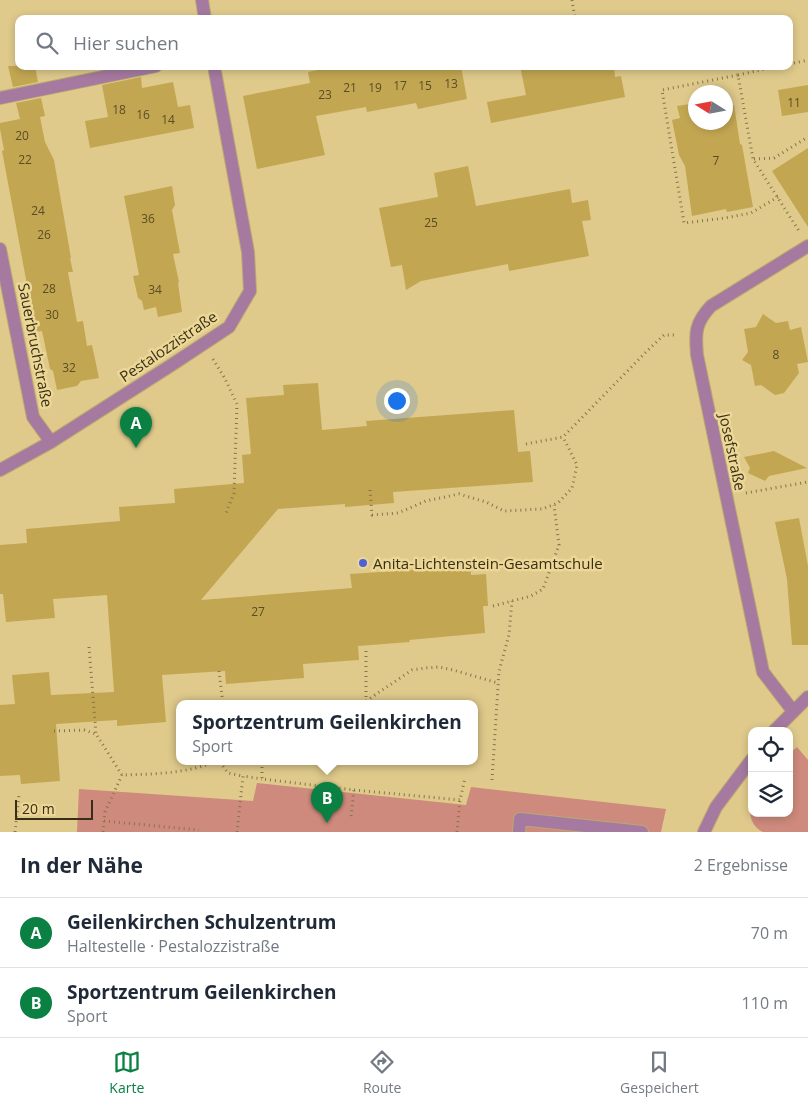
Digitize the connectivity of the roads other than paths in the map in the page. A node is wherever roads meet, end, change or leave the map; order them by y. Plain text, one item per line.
1 (202, 0) edge
2 (204, 15) edge
3 (136, 70) edge
4 (218, 70) edge
5 (0, 98) edge
6 (805, 242) edge
7 (0, 249) edge
8 (51, 442) junction
9 (0, 470) edge
10 (808, 698) edge
11 (793, 711) junction
12 (778, 727) edge
13 (748, 764) edge
14 (586, 829) edge
15 (707, 831) edge
16 (519, 832) edge
17 (642, 832) edge

1 - 2 street
3 - 5 street
4 - 8 street, Pestalozzistraße
6 - 11 street, Josefstraße
7 - 8 street, Sauerbruchstraße
8 - 9 street, Pestalozzistraße
10 - 11 street
11 - 12 street
13 - 15 street
14 - 16 street
14 - 17 street

